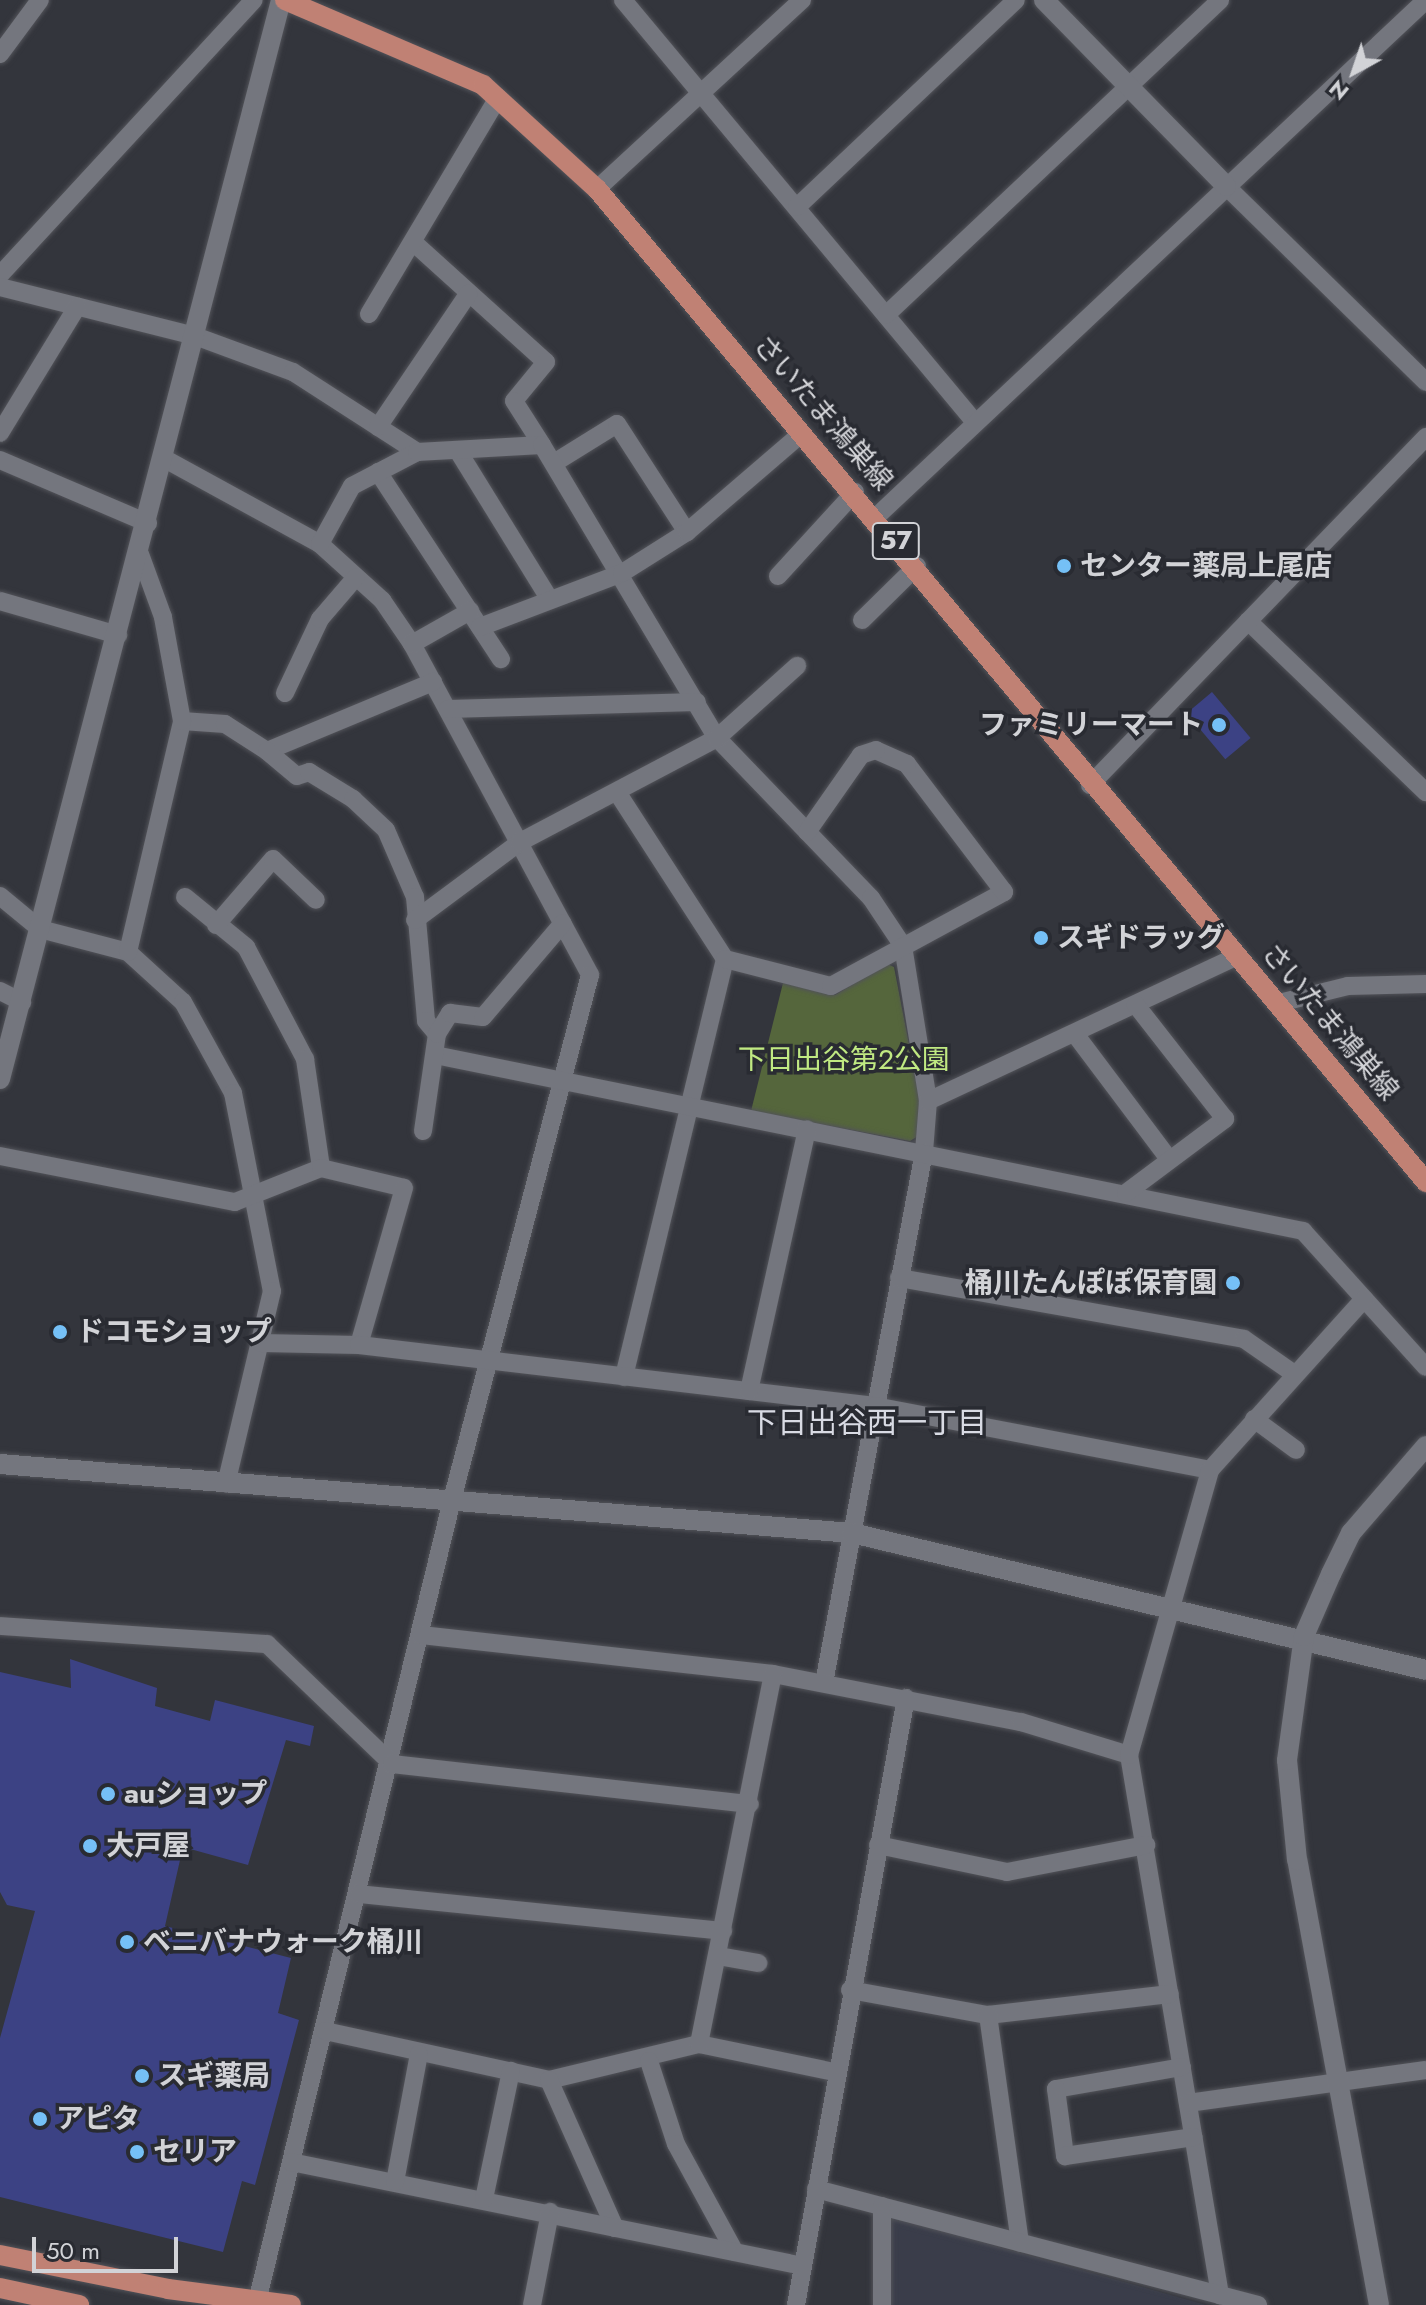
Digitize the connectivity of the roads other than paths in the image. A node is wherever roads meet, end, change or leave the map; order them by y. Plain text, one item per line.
1 (40, 0) edge
2 (254, 0) edge
3 (284, 0) edge
4 (623, 0) edge
5 (802, 0) edge
6 (1016, 0) edge
7 (1044, 0) edge
8 (1220, 0) edge
9 (1426, 0) edge
10 (0, 54) edge
11 (1128, 86) junction
12 (702, 94) junction
13 (498, 98) junction
14 (1226, 186) junction
15 (597, 189) junction
16 (797, 207) junction
17 (413, 242) junction
18 (0, 275) edge
19 (0, 287) edge
20 (468, 294) junction
21 (77, 307) junction
22 (369, 314) dead end
23 (886, 315) junction
24 (195, 336) junction
25 (1426, 382) edge
26 (974, 421) junction
27 (378, 427) junction
28 (0, 433) edge
29 (801, 434) junction
30 (1426, 437) edge
31 (542, 445) junction
32 (458, 451) junction
33 (417, 452) junction
34 (165, 459) junction
35 (0, 460) edge
36 (554, 463) junction
37 (378, 472) junction
38 (855, 492) junction
39 (876, 517) junction
40 (148, 523) junction
41 (687, 532) junction
42 (320, 544) junction
43 (140, 554) junction
44 (917, 566) junction
45 (622, 573) junction
46 (778, 576) dead end
47 (356, 577) junction
48 (550, 600) junction
49 (0, 601) edge
50 (475, 619) junction
51 (862, 620) dead end
52 (1248, 621) junction
53 (118, 635) junction
54 (412, 644) junction
55 (501, 659) dead end
56 (797, 666) dead end
57 (433, 682) junction
58 (285, 693) dead end
59 (697, 702) junction
60 (448, 709) junction
61 (182, 721) junction
62 (717, 738) junction
63 (267, 751) junction
64 (1090, 785) junction
65 (617, 792) junction
66 (1426, 792) edge
67 (807, 832) junction
68 (520, 842) junction
69 (0, 896) edge
70 (185, 897) dead end
71 (316, 900) dead end
72 (415, 920) junction
73 (563, 923) junction
74 (216, 925) junction
75 (40, 929) junction
76 (903, 946) junction
77 (128, 952) junction
78 (1238, 956) junction
79 (725, 959) junction
80 (1426, 984) edge
81 (0, 991) edge
82 (22, 1002) junction
83 (1279, 1003) junction
84 (1136, 1005) junction
85 (437, 1034) junction
86 (1075, 1034) junction
87 (435, 1055) junction
88 (0, 1079) edge
89 (561, 1081) junction
90 (928, 1101) junction
91 (685, 1108) junction
92 (807, 1129) junction
93 (423, 1131) dead end
94 (924, 1152) junction
95 (0, 1156) edge
96 (1168, 1158) junction
97 (321, 1168) junction
98 (1426, 1182) edge
99 (1126, 1193) junction
100 (253, 1196) junction
101 (899, 1278) junction
102 (1364, 1299) junction
103 (261, 1343) junction
104 (359, 1345) junction
105 (490, 1361) junction
106 (1426, 1367) edge
107 (1293, 1373) junction
108 (624, 1377) junction
109 (749, 1391) junction
110 (875, 1406) junction
111 (1254, 1419) junction
112 (1426, 1446) edge
113 (1296, 1450) dead end
114 (0, 1464) edge
115 (1210, 1470) junction
116 (226, 1484) junction
117 (452, 1500) junction
118 (852, 1533) junction
119 (1173, 1605) junction
120 (0, 1626) edge
121 (421, 1635) junction
122 (1304, 1636) junction
123 (1426, 1670) edge
124 (773, 1674) junction
125 (824, 1683) junction
126 (906, 1698) junction
127 (1129, 1755) junction
128 (392, 1764) junction
129 (750, 1804) junction
130 (878, 1845) junction
131 (1146, 1845) junction
132 (359, 1894) junction
133 (723, 1931) junction
134 (718, 1956) junction
135 (758, 1963) dead end
136 (850, 1990) junction
137 (1170, 1994) junction
138 (988, 2015) junction
139 (325, 2031) junction
140 (699, 2044) junction
141 (419, 2054) junction
142 (649, 2061) junction
143 (1182, 2067) junction
144 (1426, 2070) edge
145 (511, 2071) junction
146 (834, 2072) junction
147 (549, 2080) junction
148 (1342, 2083) junction
149 (1188, 2103) junction
150 (1194, 2137) junction
151 (291, 2162) junction
152 (395, 2182) junction
153 (816, 2189) junction
154 (484, 2199) junction
155 (882, 2206) junction
156 (550, 2212) junction
157 (615, 2228) junction
158 (1020, 2243) junction
159 (735, 2252) junction
160 (0, 2255) edge
161 (803, 2266) junction
162 (0, 2288) edge
163 (1220, 2295) junction
164 (257, 2302) junction
165 (79, 2305) edge
166 (291, 2305) edge
167 (532, 2305) edge
168 (796, 2305) edge
169 (882, 2305) edge
170 (1258, 2305) edge
171 (1379, 2305) edge

1 - 10 street
2 - 18 street
3 - 13 main road, さいたま鴻巣線 / 57
3 - 24 street
4 - 12 street
5 - 12 street
6 - 16 street
7 - 11 street
8 - 11 street
9 - 14 street
11 - 14 street
11 - 23 street
12 - 15 street
12 - 16 street
13 - 15 main road, さいたま鴻巣線 / 57
13 - 17 street
14 - 25 street
14 - 26 street
15 - 29 main road, さいたま鴻巣線 / 57
16 - 23 street
17 - 20 street
17 - 22 street
19 - 21 street
20 - 27 street
20 - 31 street
21 - 24 street
21 - 28 street
23 - 26 street
24 - 27 street
24 - 34 street
26 - 39 street
27 - 33 street
29 - 38 main road, さいたま鴻巣線 / 57
29 - 41 street
30 - 52 street
31 - 32 street
31 - 36 street
32 - 33 street
32 - 48 street
33 - 37 street
34 - 40 street
34 - 42 street
35 - 40 street
36 - 41 street
36 - 45 street
37 - 42 street
37 - 50 street
38 - 39 main road, さいたま鴻巣線 / 57
38 - 46 street
39 - 44 main road, さいたま鴻巣線 / 57
40 - 43 street
41 - 45 street
42 - 47 street
43 - 53 street
43 - 61 street
44 - 51 street
44 - 64 main road, さいたま鴻巣線 / 57
45 - 48 street
45 - 59 street
47 - 54 street
47 - 58 street
48 - 50 street
49 - 53 street
50 - 54 street
50 - 55 street
52 - 64 street
52 - 66 street
53 - 75 street
54 - 57 street
56 - 62 street
57 - 60 street
57 - 63 street
59 - 60 street
59 - 62 street
60 - 68 street
61 - 63 street
61 - 77 street
62 - 65 street
62 - 67 street
63 - 72 street
64 - 78 main road, さいたま鴻巣線 / 57
65 - 68 street
65 - 79 street
67 - 76 street
67 - 76 street
68 - 72 street
68 - 73 street
69 - 75 street
70 - 74 street
71 - 74 street
72 - 85 street
73 - 85 street
73 - 89 street
74 - 97 street
75 - 77 street
75 - 82 street
76 - 79 street
76 - 90 street
77 - 100 street
78 - 83 main road, さいたま鴻巣線 / 57
78 - 84 street
79 - 91 street
80 - 83 street
81 - 82 street
82 - 88 street
83 - 98 main road, さいたま鴻巣線 / 57
84 - 86 street
84 - 96 street
85 - 87 street
86 - 90 street
86 - 96 street
87 - 89 street
87 - 93 street
89 - 91 street
89 - 105 street
90 - 94 street
91 - 92 street
91 - 108 street
92 - 94 street
92 - 109 street
94 - 99 street
94 - 101 street
95 - 100 street
96 - 99 street
97 - 100 street
97 - 104 street
99 - 102 street
100 - 103 street
101 - 107 street
101 - 110 street
102 - 106 street
102 - 107 street
103 - 104 street
103 - 116 street
104 - 105 street
105 - 108 street
105 - 117 street
107 - 111 street
108 - 109 street
109 - 110 street
110 - 115 street
110 - 118 street
111 - 113 street
111 - 115 street
112 - 122 street
114 - 116 street
115 - 119 street
116 - 117 street
117 - 118 street
117 - 121 street
118 - 119 street
118 - 125 street
119 - 122 street
119 - 127 street
120 - 128 street
121 - 124 street
121 - 128 street
122 - 123 street
122 - 148 street
124 - 125 street
124 - 129 street
125 - 126 street
126 - 127 street
126 - 130 street
127 - 131 street
128 - 129 street
128 - 132 street
129 - 133 street
130 - 131 street
130 - 136 street
131 - 137 street
132 - 133 street
132 - 139 street
133 - 134 street
134 - 135 street
134 - 140 street
136 - 138 street
136 - 146 street
137 - 138 street
137 - 143 street
138 - 158 street
139 - 141 street
139 - 151 street
140 - 142 street
140 - 146 street
141 - 145 street
141 - 152 street
142 - 147 street
142 - 159 street
143 - 149 street
143 - 150 street
144 - 148 street
145 - 147 street
145 - 154 street
146 - 153 street
147 - 157 street
148 - 149 street
148 - 171 street
149 - 150 street
150 - 163 street
151 - 152 street
151 - 164 street
152 - 154 street
153 - 155 street
153 - 161 street
154 - 156 street
155 - 158 street
155 - 169 street
156 - 157 street
156 - 167 street
157 - 159 street
158 - 163 street
159 - 161 street
160 - 164 main road
161 - 168 street
162 - 165 main road
163 - 170 street
164 - 166 main road

